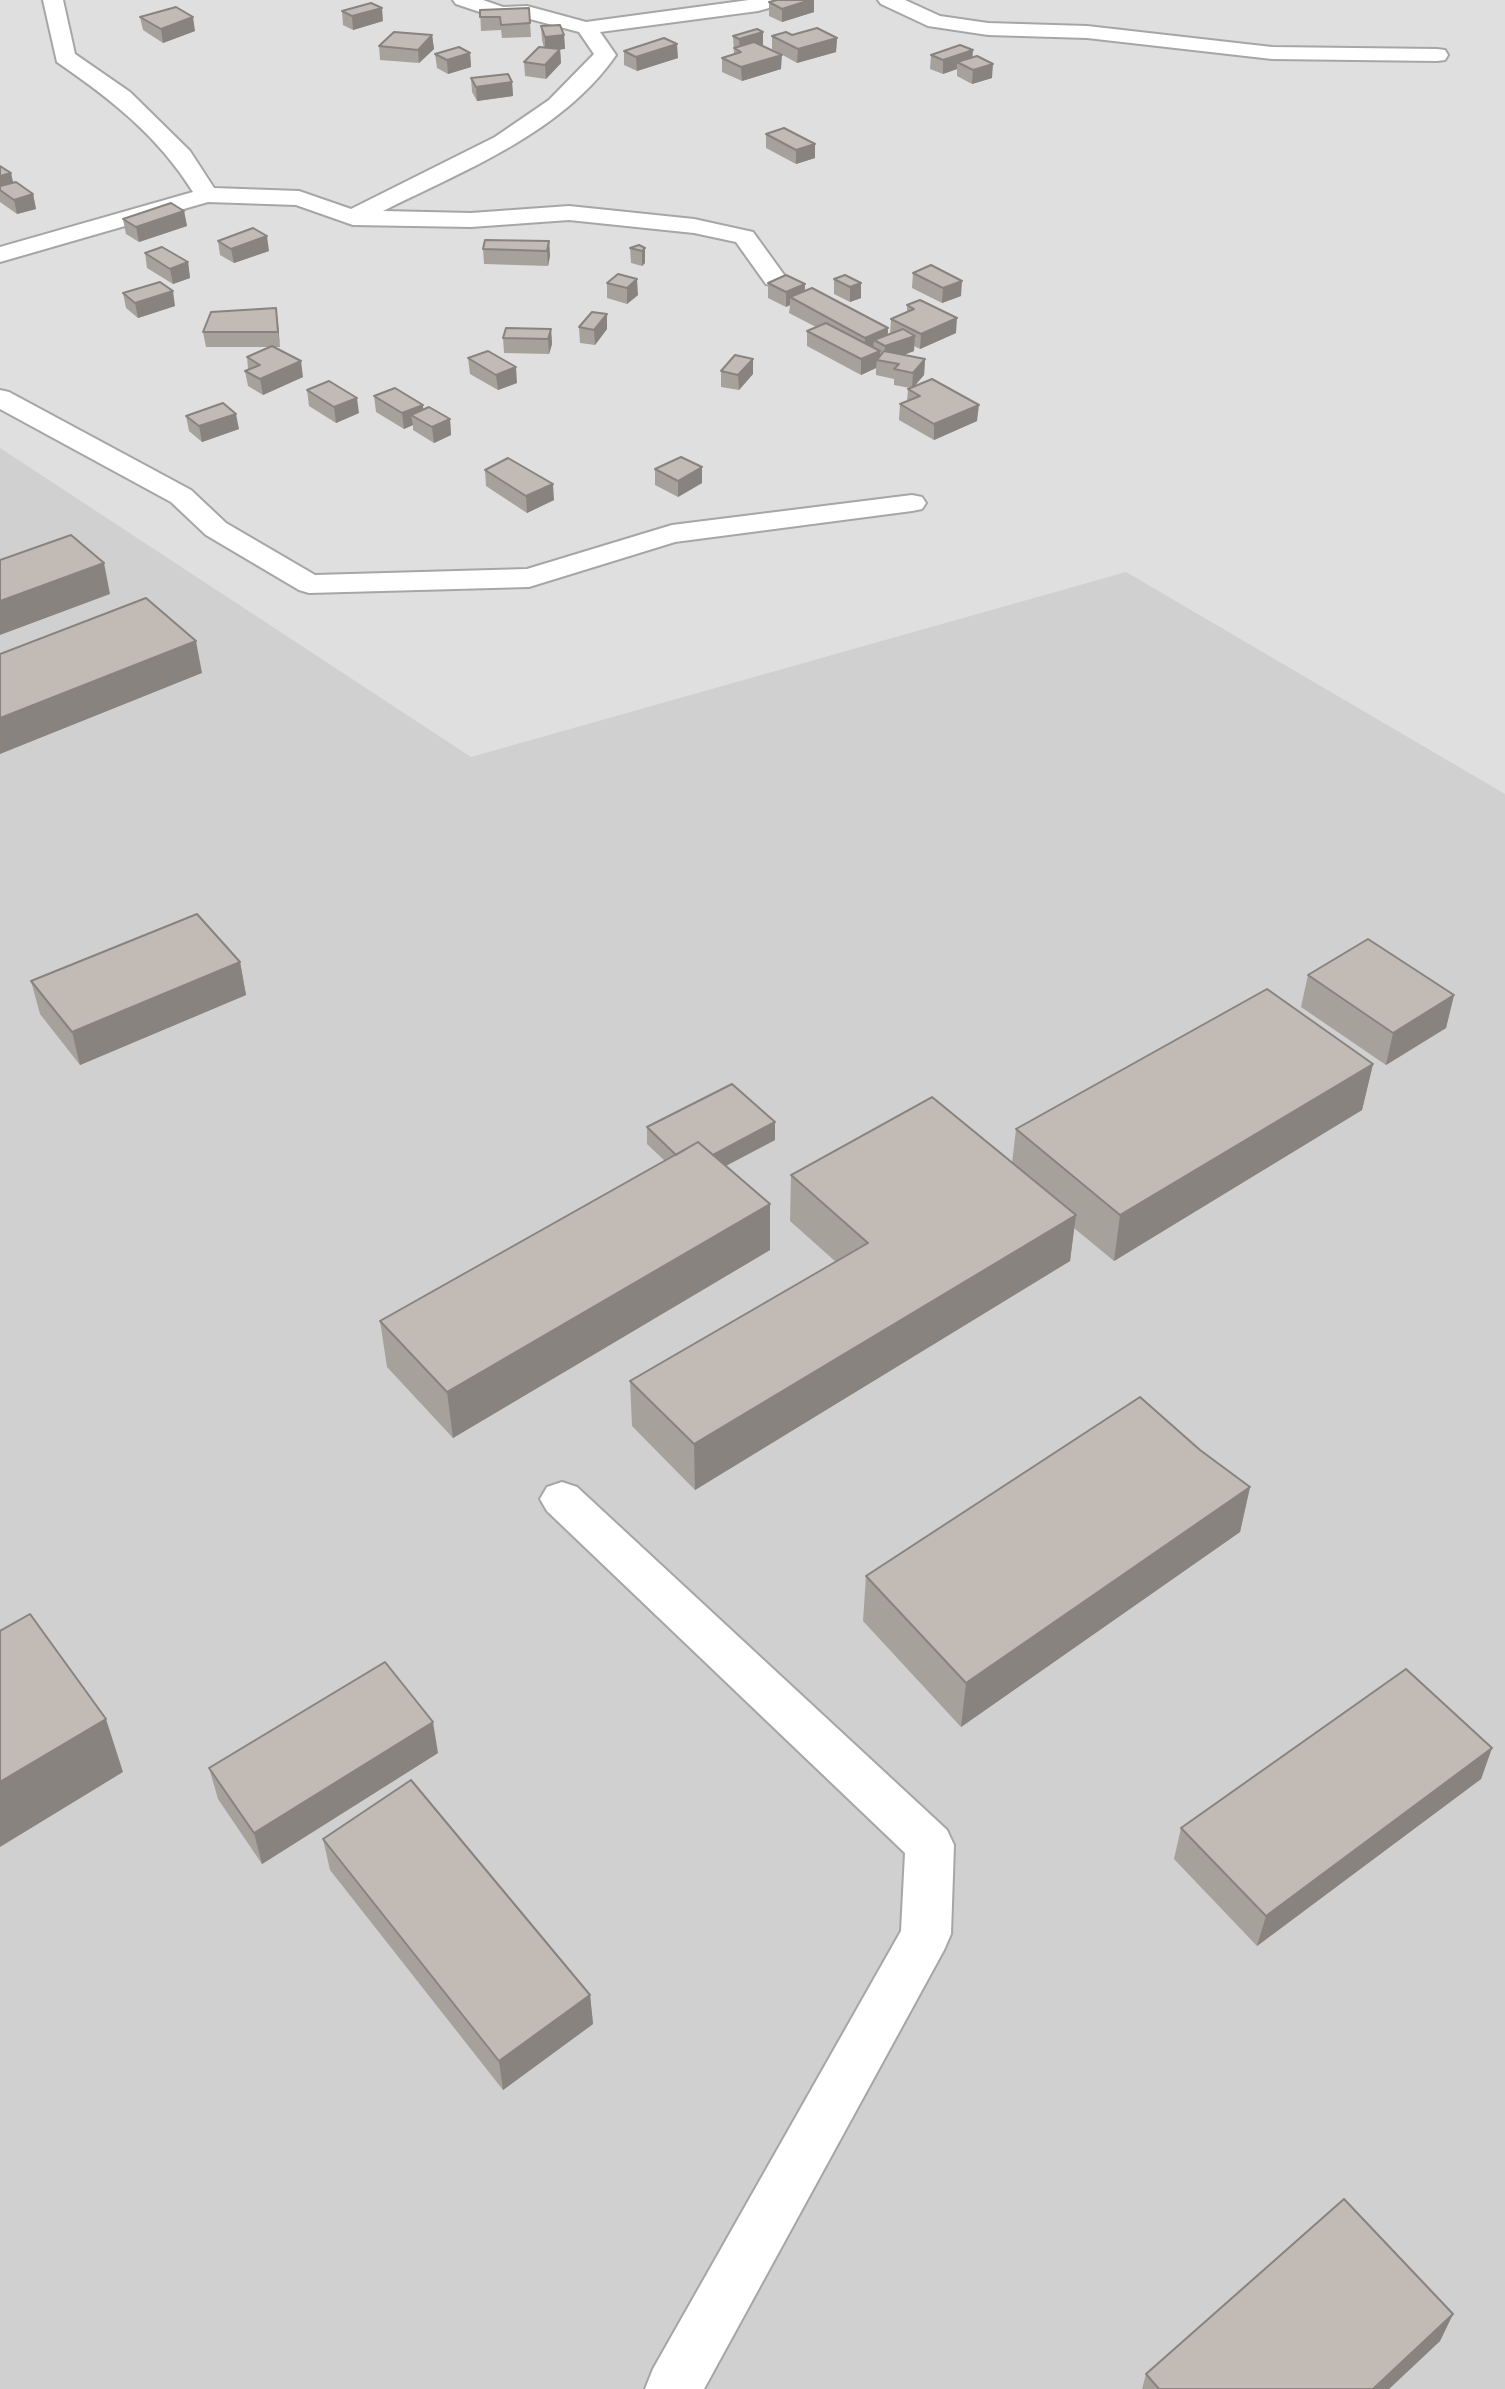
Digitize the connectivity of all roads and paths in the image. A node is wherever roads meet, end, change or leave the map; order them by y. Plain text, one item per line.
1 (53, 0) edge
2 (463, 0) edge
3 (776, 0) edge
4 (888, 0) edge
5 (510, 6) edge
6 (586, 28) junction
7 (1437, 55) dead end
8 (207, 195) junction
9 (353, 218) junction
10 (0, 255) edge
11 (775, 279) edge
12 (0, 398) edge
13 (912, 503) dead end
14 (562, 1499) dead end
15 (673, 2389) edge

1 - 8 street
2 - 5 street
3 - 6 street
4 - 7 street
5 - 6 street
6 - 9 street
8 - 9 street
8 - 10 street
9 - 11 street
12 - 13 street
14 - 15 street

